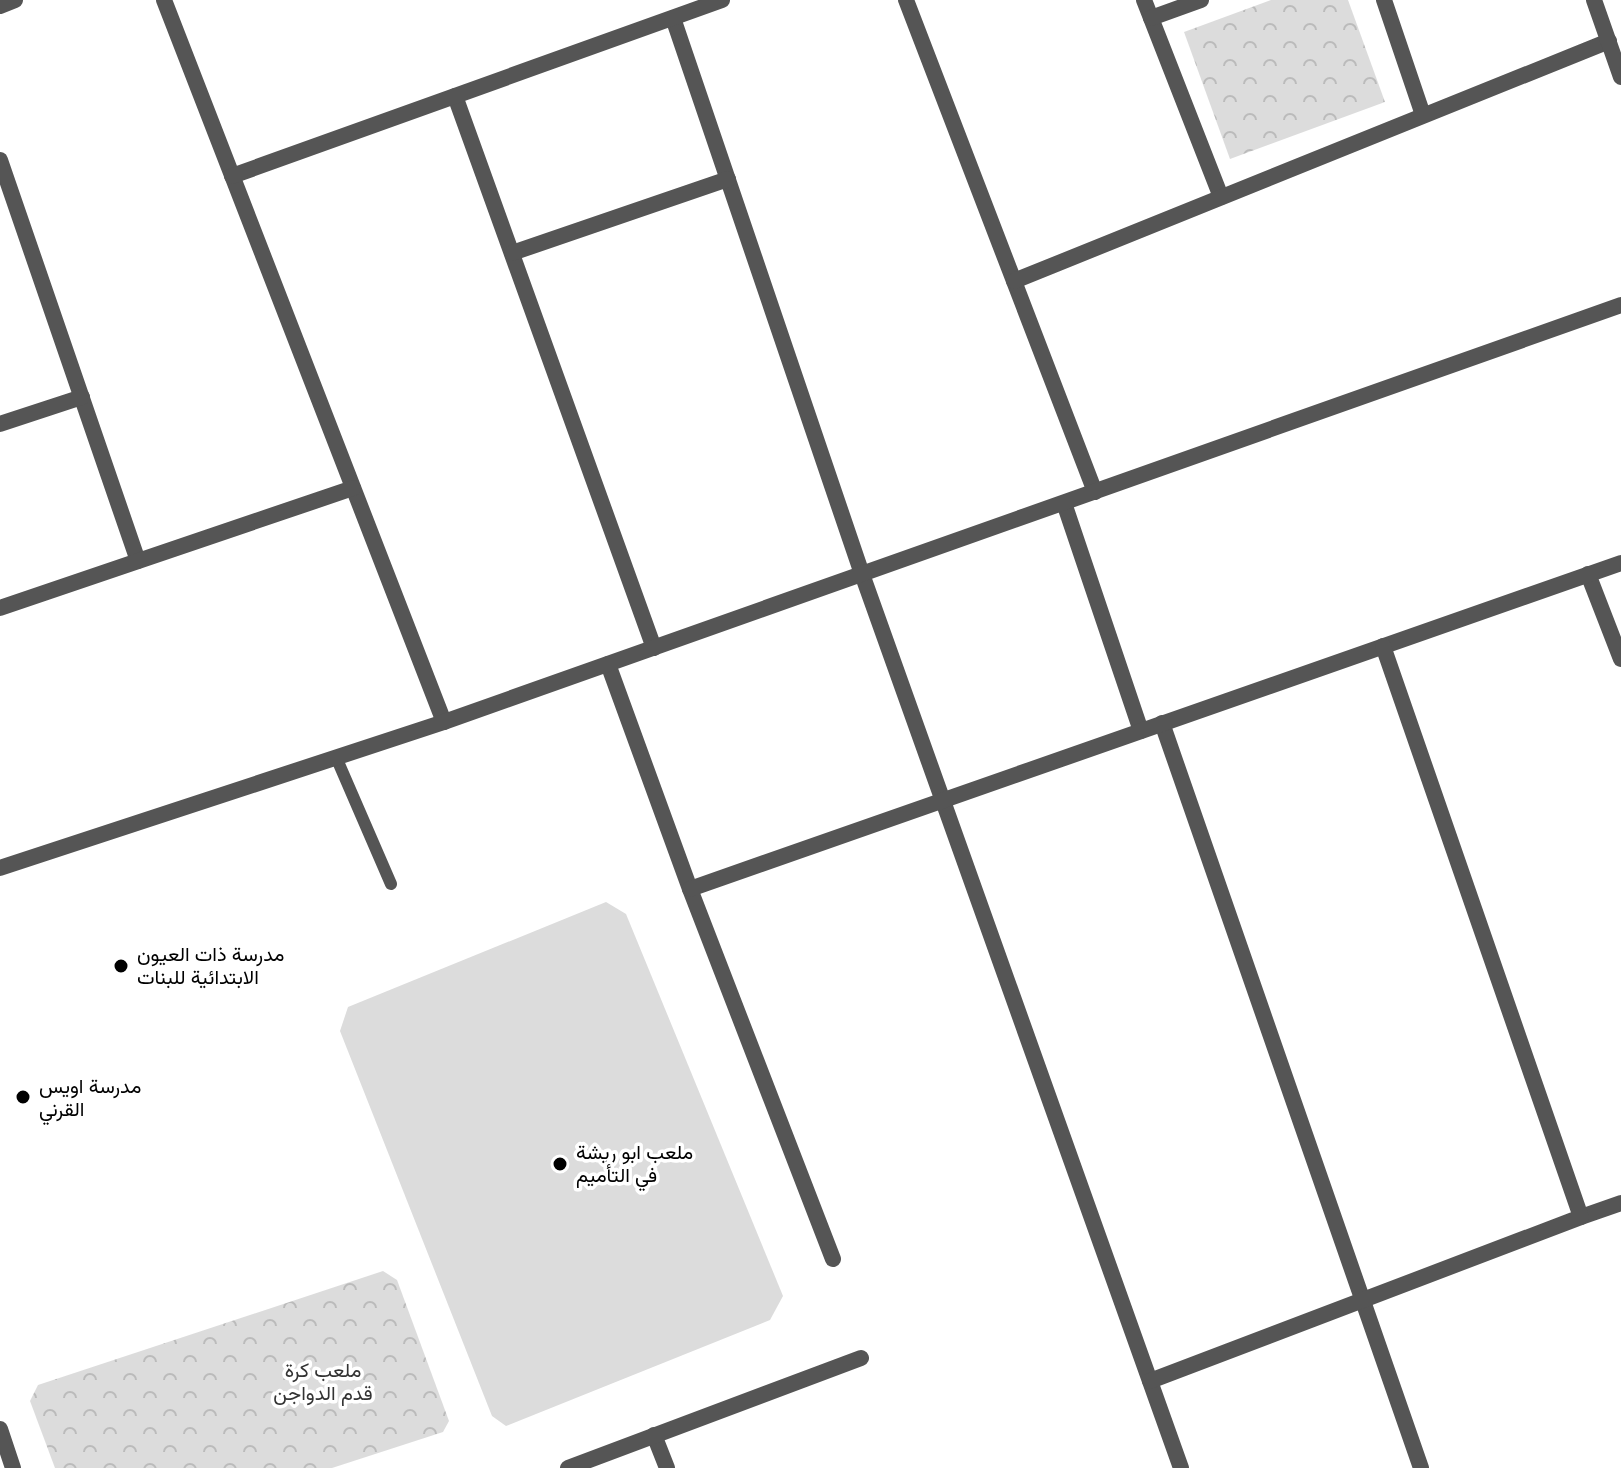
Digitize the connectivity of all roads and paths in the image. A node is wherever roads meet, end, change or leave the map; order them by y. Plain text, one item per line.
1 (15, 0) edge
2 (164, 0) edge
3 (722, 0) edge
4 (906, 0) edge
5 (1144, 0) edge
6 (1201, 0) edge
7 (1384, 0) edge
8 (1594, 0) edge
9 (0, 6) edge
10 (673, 18) junction
11 (1151, 18) junction
12 (1609, 41) junction
13 (1621, 77) edge
14 (455, 96) junction
15 (1423, 115) junction
16 (0, 160) edge
17 (232, 176) junction
18 (728, 179) junction
19 (1221, 197) junction
20 (512, 253) junction
21 (1014, 281) junction
22 (1621, 305) edge
23 (82, 397) junction
24 (0, 424) edge
25 (353, 488) junction
26 (1095, 492) junction
27 (1064, 503) junction
28 (138, 561) junction
29 (1621, 563) edge
30 (862, 574) junction
31 (1588, 574) junction
32 (0, 608) edge
33 (1383, 646) junction
34 (654, 648) junction
35 (1621, 659) edge
36 (608, 664) junction
37 (444, 722) junction
38 (1162, 723) junction
39 (1141, 731) junction
40 (336, 757) junction
41 (942, 800) junction
42 (0, 868) edge
43 (391, 884) dead end
44 (690, 889) junction
45 (1621, 1203) edge
46 (1581, 1217) junction
47 (833, 1259) dead end
48 (1365, 1299) junction
49 (861, 1358) dead end
50 (1150, 1381) junction
51 (0, 1429) edge
52 (654, 1435) junction
53 (9, 1466) edge
54 (568, 1468) edge
55 (667, 1468) edge
56 (1181, 1468) edge
57 (1421, 1468) edge

1 - 9 street
2 - 17 street
3 - 10 street
4 - 21 street
5 - 11 street
6 - 11 street
7 - 15 street
8 - 12 street
10 - 14 street
10 - 18 street
11 - 19 street
12 - 13 street
12 - 15 street
14 - 17 street
14 - 20 street
15 - 19 street
16 - 23 street
17 - 25 street
18 - 20 street
18 - 30 street
19 - 21 street
20 - 34 street
21 - 26 street
22 - 26 street
23 - 24 street
23 - 28 street
25 - 28 street
25 - 37 street
26 - 27 street
27 - 30 street
27 - 39 street
28 - 32 street
29 - 31 street
30 - 34 street
30 - 41 street
31 - 33 street
31 - 35 street
33 - 38 street
33 - 46 street
34 - 36 street
36 - 37 street
36 - 44 street
37 - 40 street
38 - 39 street
38 - 48 street
39 - 41 street
40 - 42 street
40 - 43 lane
41 - 44 street
41 - 50 street
44 - 47 street
45 - 46 street
46 - 48 street
48 - 50 street
48 - 57 street
49 - 52 street
50 - 56 street
51 - 53 street
52 - 54 street
52 - 55 street

